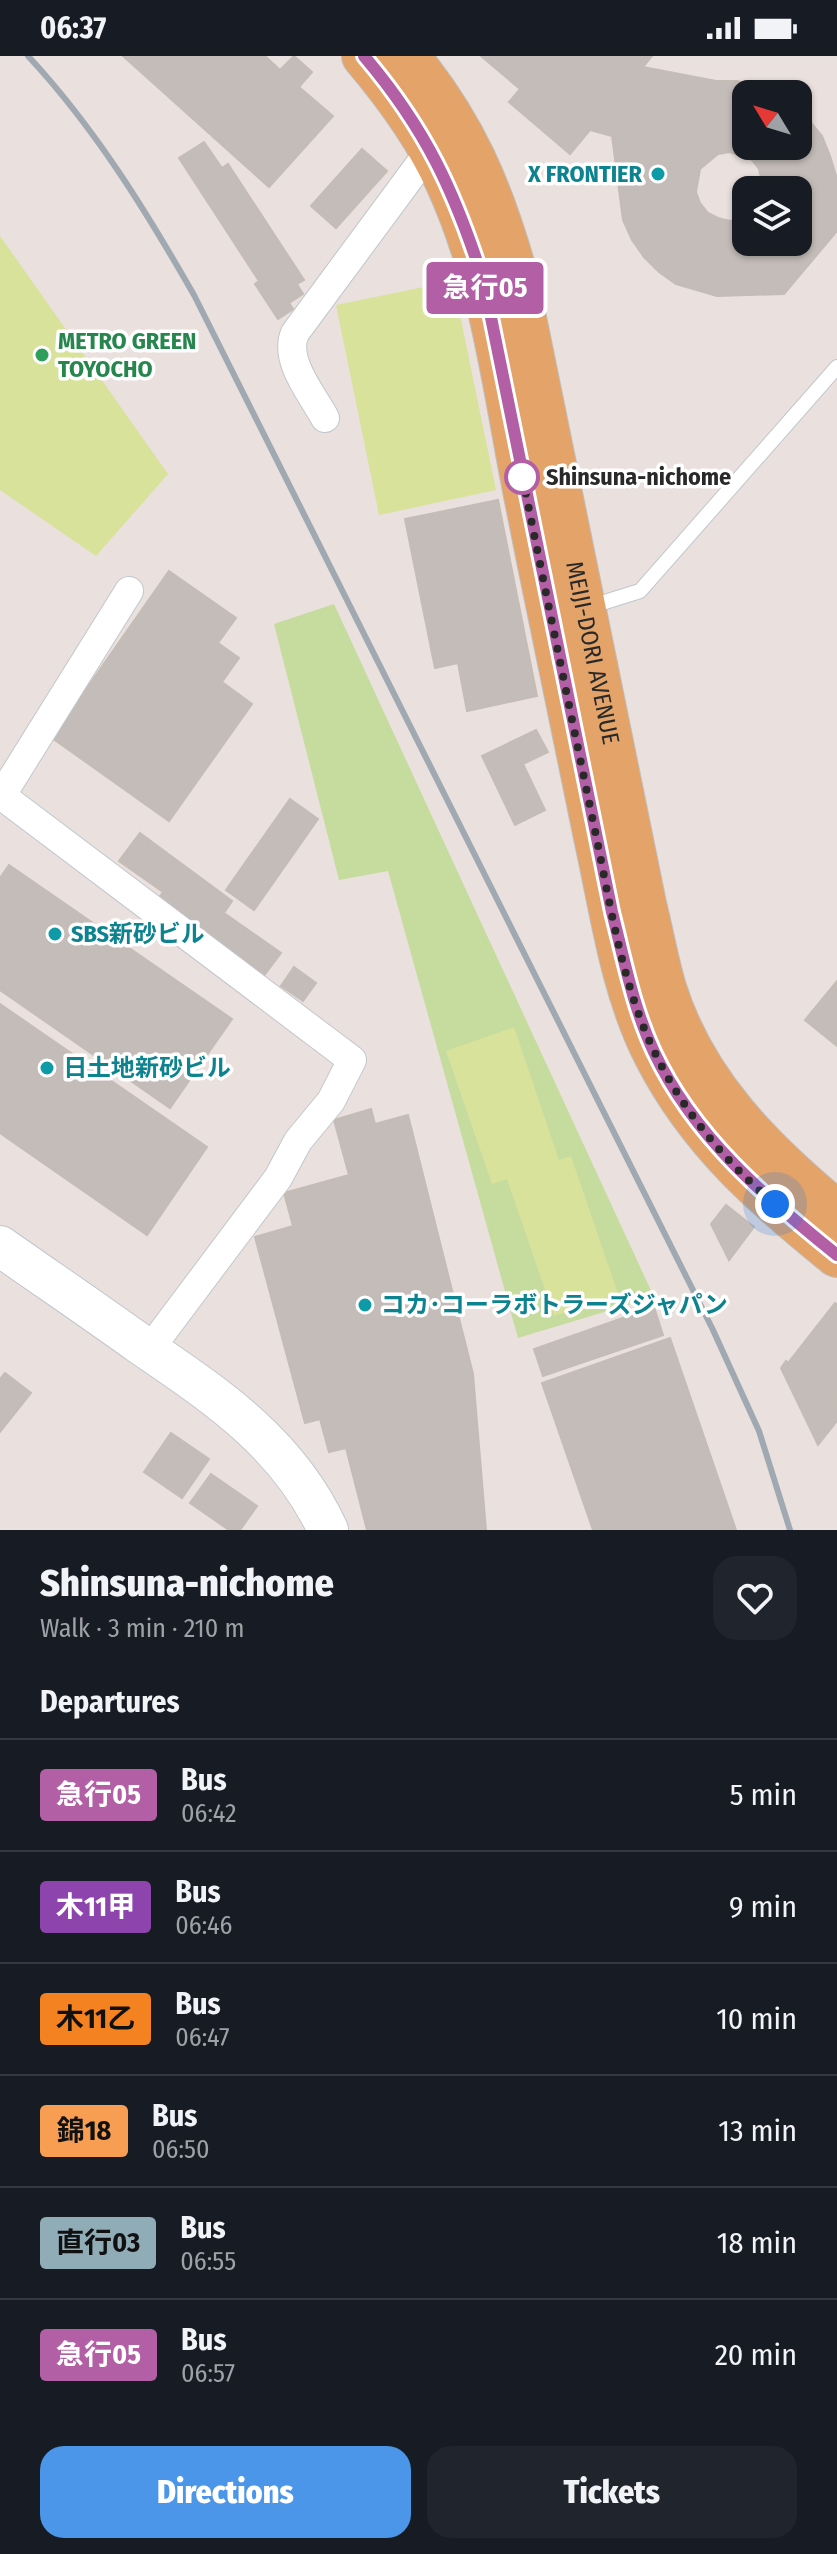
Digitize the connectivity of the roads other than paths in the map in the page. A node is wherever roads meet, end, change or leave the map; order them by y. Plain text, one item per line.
1 (364, 56) edge
2 (407, 56) edge
3 (431, 149) junction
4 (837, 367) edge
5 (832, 383) edge
6 (325, 418) dead end
7 (129, 591) dead end
8 (567, 612) junction
9 (1, 797) edge
10 (837, 1213) edge
11 (0, 1246) edge
12 (837, 1255) edge
13 (149, 1350) junction
14 (328, 1530) edge

1 - 3 main road, MEIJI-DORI AVENUE
2 - 8 main road, MEIJI-DORI AVENUE
3 - 6 street
3 - 8 main road, MEIJI-DORI AVENUE
4 - 5 lane
5 - 8 lane
7 - 9 street
8 - 10 main road, MEIJI-DORI AVENUE
8 - 12 main road, MEIJI-DORI AVENUE
9 - 13 street
11 - 13 street
13 - 14 street

